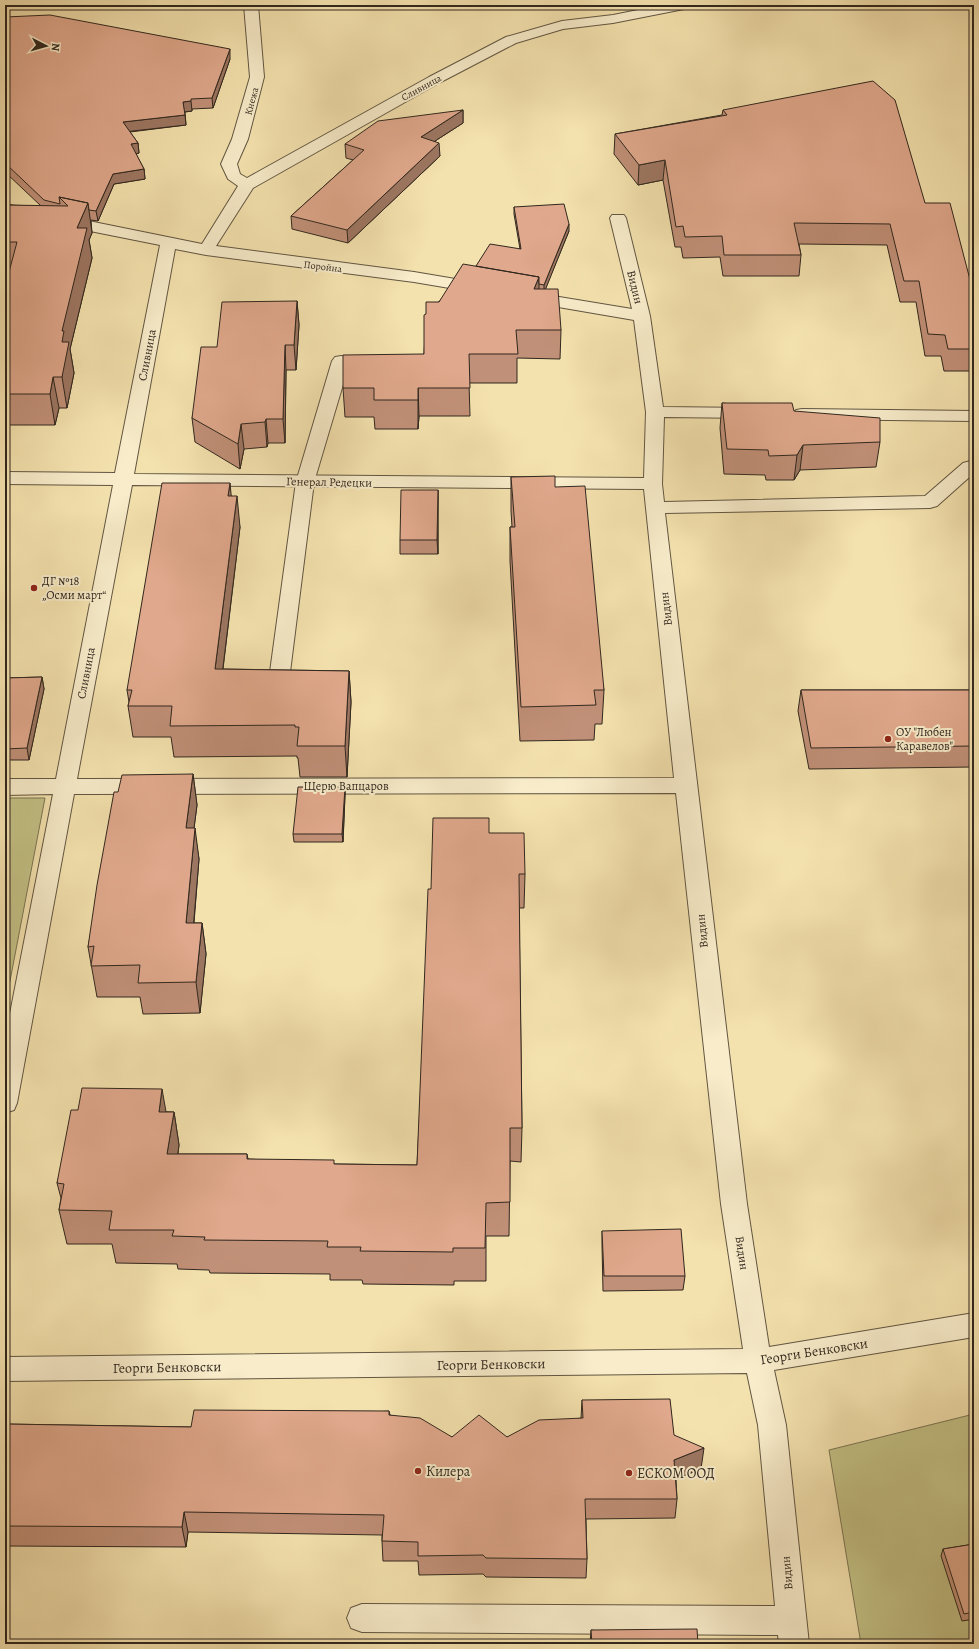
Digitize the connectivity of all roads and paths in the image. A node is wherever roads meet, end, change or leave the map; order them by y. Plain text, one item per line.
1 (251, 5) edge
2 (684, 5) edge
3 (247, 185) junction
4 (5, 210) edge
5 (618, 218) dead end
6 (168, 244) junction
7 (206, 250) junction
8 (642, 316) junction
9 (341, 361) edge
10 (655, 412) junction
11 (974, 416) edge
12 (974, 466) edge
13 (5, 478) edge
14 (124, 478) junction
15 (305, 482) junction
16 (653, 484) junction
17 (655, 508) junction
18 (280, 672) edge
19 (687, 785) junction
20 (64, 786) junction
21 (5, 787) edge
22 (5, 1103) edge
23 (974, 1325) edge
24 (758, 1361) junction
25 (5, 1369) edge
26 (362, 1618) dead end
27 (792, 1633) edge

1 - 3 street, Кнежа
2 - 3 street, Сливница
3 - 7 street, Сливница
4 - 6 street, Поройна
5 - 8 street, Видин
6 - 7 street, Поройна
6 - 14 street, Сливница
7 - 8 street, Поройна
8 - 10 street, Видин
9 - 15 street
10 - 11 street
10 - 16 street, Видин
12 - 17 street
13 - 14 street, Генерал Редецки
14 - 15 street, Генерал Редецки
14 - 20 street, Сливница
15 - 16 street, Генерал Редецки
15 - 18 street
16 - 17 street, Видин
17 - 19 street, Видин
19 - 20 street, Щерю Вапцаров
19 - 24 street, Видин
20 - 21 street, Щерю Вапцаров
20 - 22 street, Сливница
23 - 24 street, Георги Бенковски
24 - 25 street, Георги Бенковски
24 - 27 street, Видин
26 - 27 street

